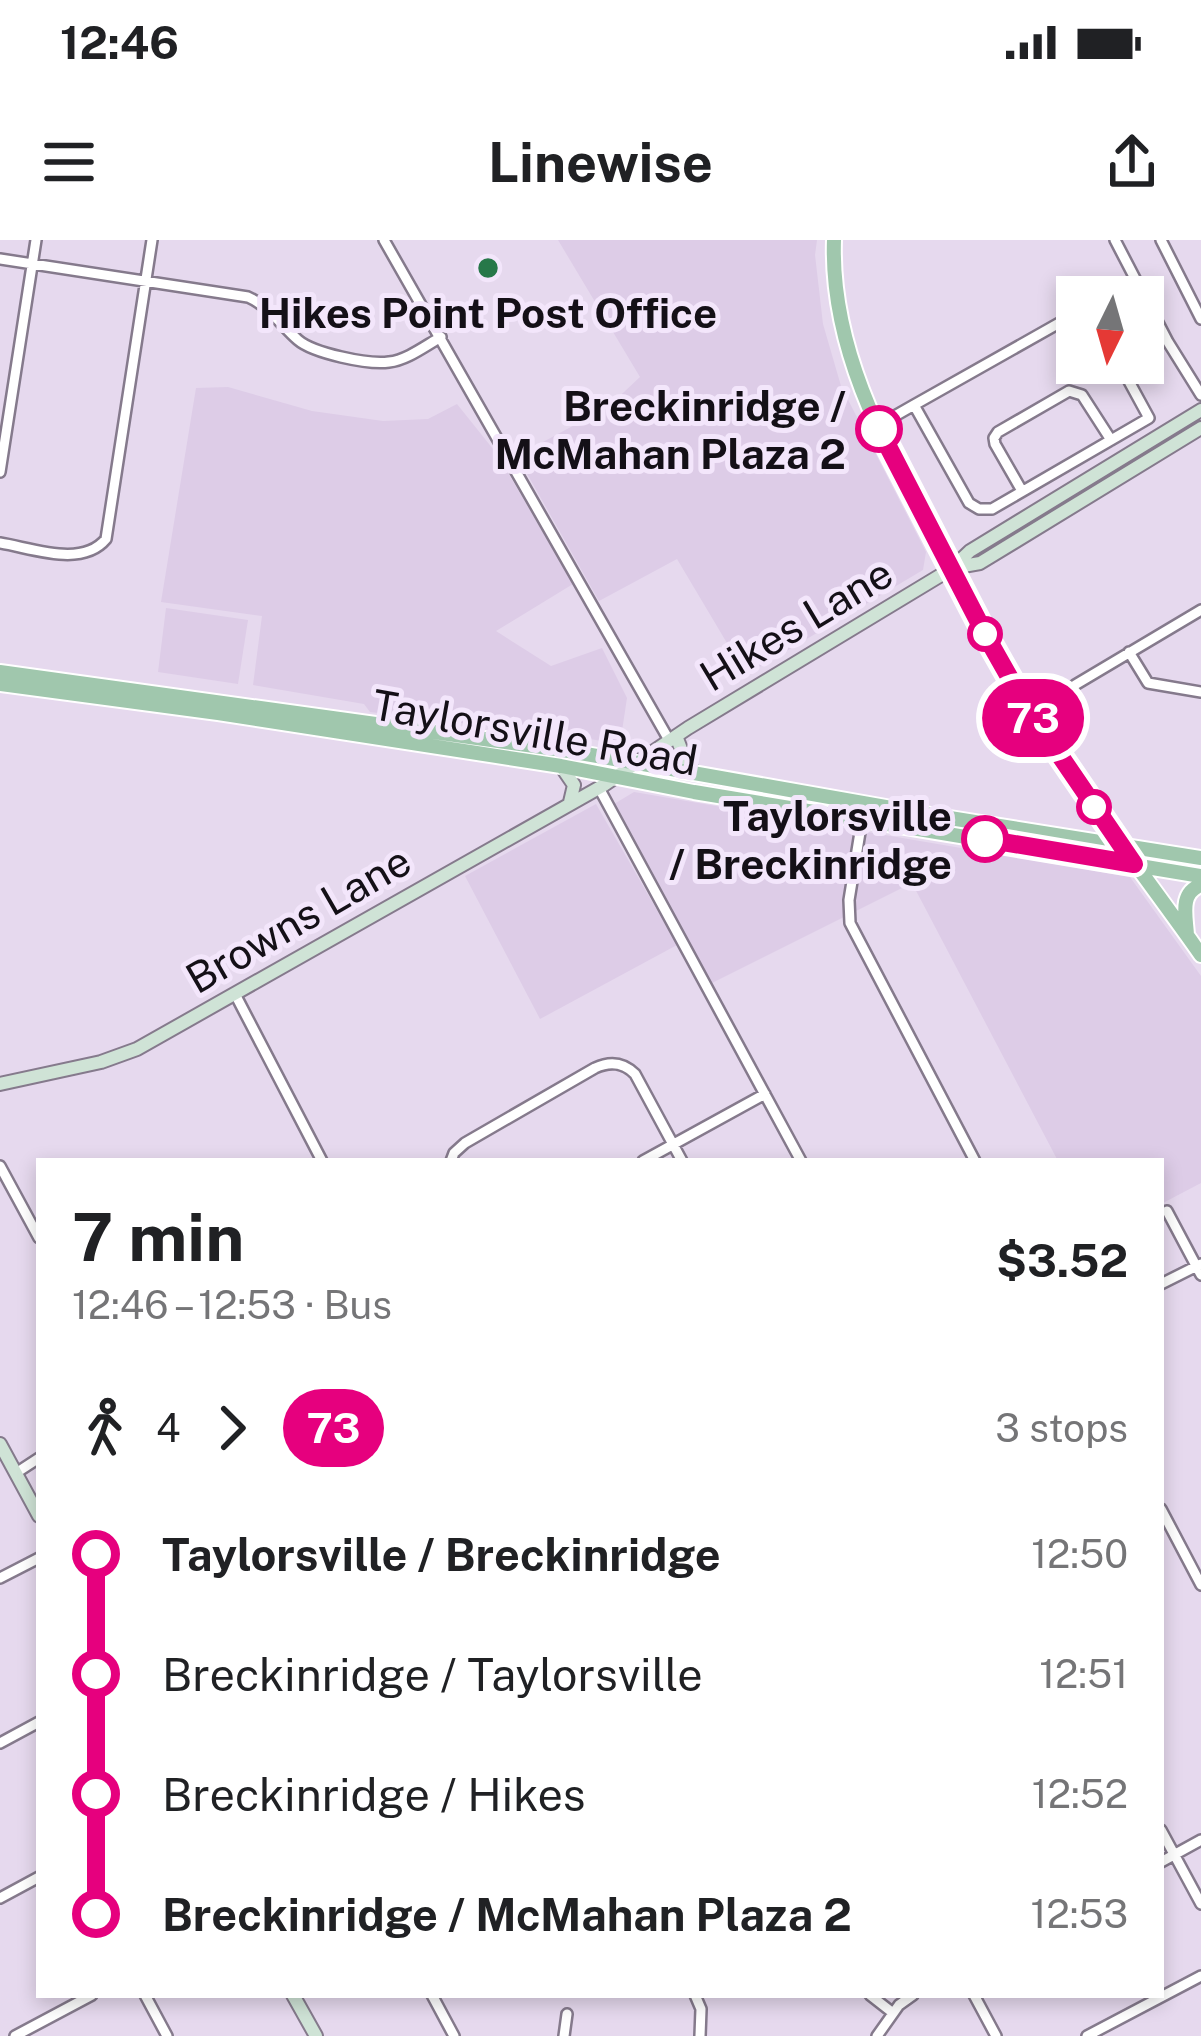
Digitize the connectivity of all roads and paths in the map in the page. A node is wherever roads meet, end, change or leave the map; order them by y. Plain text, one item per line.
1 (36, 240) edge
2 (152, 240) edge
3 (385, 240) edge
4 (834, 240) edge
5 (1115, 240) edge
6 (1161, 240) edge
7 (0, 259) edge
8 (33, 264) junction
9 (146, 281) junction
10 (1201, 319) edge
11 (1056, 325) edge
12 (440, 337) junction
13 (1130, 384) edge
14 (1201, 395) edge
15 (914, 406) junction
16 (1201, 410) edge
17 (1149, 418) junction
18 (3, 421) edge
19 (1201, 428) edge
20 (879, 429) junction
21 (1159, 436) junction
22 (1111, 440) junction
23 (0, 472) edge
24 (1022, 491) junction
25 (0, 543) edge
26 (951, 568) junction
27 (1201, 610) edge
28 (1129, 652) junction
29 (0, 672) edge
30 (0, 684) edge
31 (1075, 685) dead end
32 (1201, 692) edge
33 (673, 738) junction
34 (634, 763) junction
35 (561, 766) junction
36 (696, 774) junction
37 (615, 777) junction
38 (599, 788) junction
39 (569, 803) junction
40 (1092, 804) junction
41 (862, 820) junction
42 (1071, 838) junction
43 (1122, 846) junction
44 (1201, 858) edge
45 (1134, 864) junction
46 (1201, 876) edge
47 (1201, 885) edge
48 (1187, 935) junction
49 (1201, 955) edge
50 (235, 994) junction
51 (0, 1084) edge
52 (764, 1094) junction
53 (674, 1144) junction
54 (320, 1158) edge
55 (452, 1158) edge
56 (649, 1158) edge
57 (681, 1158) edge
58 (799, 1158) edge
59 (974, 1158) edge
60 (0, 1166) edge
61 (1167, 1211) dead end
62 (36, 1232) edge
63 (1199, 1268) edge
64 (1164, 1283) edge
65 (0, 1444) edge
66 (36, 1460) edge
67 (16, 1473) junction
68 (36, 1510) edge
69 (1164, 1516) edge
70 (36, 1560) edge
71 (0, 1578) edge
72 (1201, 1585) edge
73 (36, 1724) edge
74 (0, 1743) edge
75 (1164, 1836) edge
76 (1201, 1840) edge
77 (1174, 1855) junction
78 (1164, 1860) edge
79 (36, 1879) edge
80 (0, 1898) edge
81 (1201, 1904) edge
82 (1201, 1976) edge
83 (1164, 1996) edge
84 (87, 1998) edge
85 (147, 1998) edge
86 (295, 1998) edge
87 (434, 1998) edge
88 (696, 1998) edge
89 (874, 1998) edge
90 (910, 1998) edge
91 (976, 1998) edge
92 (1160, 1998) edge
93 (892, 2013) junction
94 (566, 2014) dead end
95 (20, 2035) edge
96 (167, 2036) edge
97 (316, 2036) edge
98 (454, 2036) edge
99 (564, 2036) edge
100 (700, 2036) edge
101 (878, 2036) edge
102 (996, 2036) edge
103 (1088, 2036) edge

1 - 8 street
2 - 9 street
3 - 12 street
4 - 20 main road
5 - 14 street
6 - 10 street
7 - 8 street
8 - 9 street
8 - 18 street
9 - 12 street
9 - 25 street
11 - 15 street
12 - 33 street
13 - 17 street
15 - 20 street
15 - 24 street
16 - 21 main road, Hikes Lane
17 - 21 street
17 - 22 street
18 - 23 street
19 - 26 main road, Hikes Lane
20 - 26 main road
21 - 26 main road, Hikes Lane
22 - 24 street
22 - 24 street
26 - 33 main road, Hikes Lane
26 - 40 main road
27 - 28 street
28 - 31 street
28 - 32 street
29 - 34 main road, Taylorsville Road
30 - 35 main road, Taylorsville Road
33 - 34 main road, Hikes Lane
33 - 36 main road
34 - 36 main road, Taylorsville Road
34 - 37 main road, Hikes Lane
35 - 37 main road, Taylorsville Road
35 - 39 main road
36 - 42 main road, Taylorsville Road
37 - 38 main road, Browns Lane
37 - 41 main road, Taylorsville Road
38 - 39 main road, Browns Lane
38 - 52 street
39 - 50 main road, Browns Lane
40 - 42 main road
40 - 43 main road
41 - 45 main road, Taylorsville Road
41 - 59 street
42 - 43 main road, Taylorsville Road
43 - 44 main road, Taylorsville Road
43 - 45 main road
45 - 46 main road, Taylorsville Road
45 - 48 main road
47 - 48 main road
48 - 49 main road
50 - 51 main road, Browns Lane
50 - 54 street
52 - 53 street
52 - 58 street
53 - 55 street
53 - 56 street
53 - 57 street
60 - 62 street
61 - 63 street
63 - 64 street
65 - 67 main road
66 - 67 street
67 - 68 main road
69 - 72 street
70 - 71 street
73 - 74 street
75 - 77 street
76 - 77 street
77 - 78 street
77 - 81 street
79 - 80 street
82 - 83 street
84 - 95 street
85 - 96 street
86 - 97 main road
87 - 98 street
88 - 100 street
89 - 93 street
90 - 93 street
91 - 102 street
92 - 103 street
93 - 101 street
94 - 99 street

